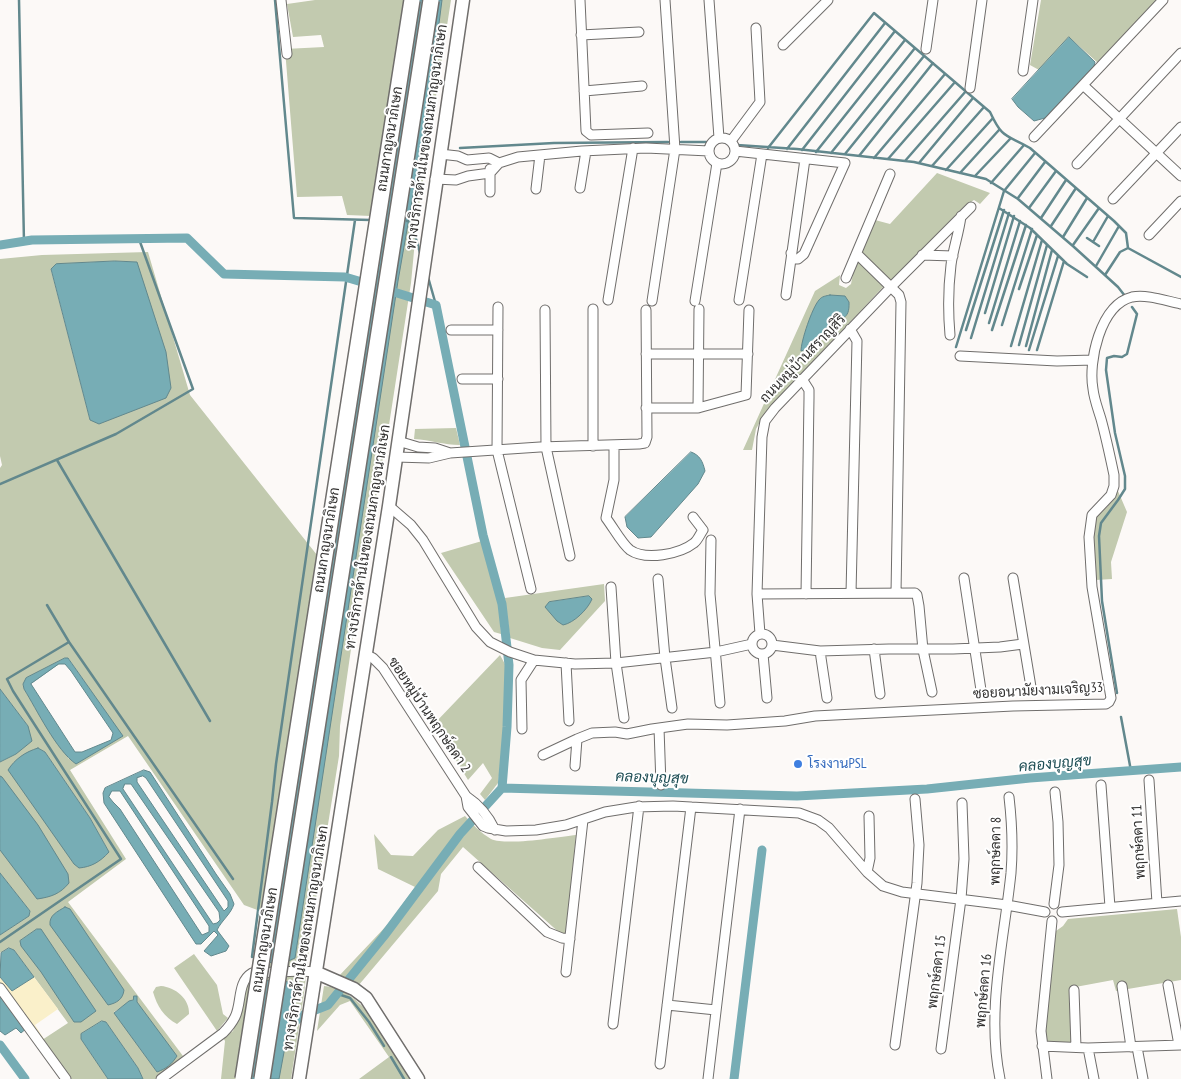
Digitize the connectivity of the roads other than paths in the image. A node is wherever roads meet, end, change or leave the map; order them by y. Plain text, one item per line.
1 (281, 0) edge
2 (412, 0) edge
3 (431, 0) edge
4 (463, 0) edge
5 (580, 0) edge
6 (665, 0) edge
7 (709, 0) edge
8 (828, 0) edge
9 (933, 0) edge
10 (982, 0) edge
11 (1033, 0) edge
12 (1163, 0) edge
13 (756, 28) dead end
14 (639, 32) dead end
15 (581, 36) junction
16 (783, 45) dead end
17 (926, 49) dead end
18 (1181, 53) edge
19 (287, 54) dead end
20 (1023, 71) dead end
21 (1083, 85) junction
22 (642, 86) dead end
23 (970, 88) dead end
24 (584, 90) junction
25 (1119, 119) junction
26 (1181, 127) edge
27 (648, 133) dead end
28 (1034, 136) dead end
29 (719, 138) junction
30 (731, 141) junction
31 (633, 148) junction
32 (675, 149) junction
33 (586, 151) junction
34 (709, 151) junction
35 (735, 151) junction
36 (1156, 153) junction
37 (440, 154) junction
38 (762, 154) junction
39 (540, 155) junction
40 (489, 158) junction
41 (805, 159) junction
42 (499, 163) junction
43 (717, 163) junction
44 (1076, 164) dead end
45 (490, 173) junction
46 (890, 174) dead end
47 (1181, 176) edge
48 (435, 179) junction
49 (580, 188) dead end
50 (536, 190) dead end
51 (490, 192) dead end
52 (1113, 199) dead end
53 (1181, 201) edge
54 (971, 207) dead end
55 (961, 216) junction
56 (1149, 235) dead end
57 (791, 253) junction
58 (857, 254) junction
59 (922, 255) junction
60 (953, 256) junction
61 (846, 278) dead end
62 (891, 287) junction
63 (786, 295) dead end
64 (608, 300) dead end
65 (739, 300) dead end
66 (652, 301) dead end
67 (1181, 304) edge
68 (498, 307) dead end
69 (593, 309) dead end
70 (545, 310) dead end
71 (646, 310) dead end
72 (749, 310) dead end
73 (451, 330) dead end
74 (498, 330) junction
75 (850, 330) junction
76 (950, 335) dead end
77 (646, 354) junction
78 (699, 354) junction
79 (748, 354) junction
80 (960, 356) dead end
81 (1093, 360) junction
82 (462, 379) dead end
83 (498, 379) junction
84 (802, 379) junction
85 (646, 408) junction
86 (698, 408) junction
87 (398, 441) junction
88 (614, 445) junction
89 (593, 446) junction
90 (546, 447) junction
91 (497, 450) junction
92 (450, 453) junction
93 (396, 457) junction
94 (388, 506) junction
95 (693, 516) dead end
96 (711, 540) dead end
97 (570, 556) dead end
98 (658, 578) dead end
99 (964, 578) dead end
100 (1013, 578) dead end
101 (610, 587) dead end
102 (531, 589) dead end
103 (850, 593) junction
104 (896, 593) junction
105 (757, 594) junction
106 (806, 594) junction
107 (760, 634) junction
108 (752, 644) junction
109 (1023, 644) junction
110 (772, 645) junction
111 (974, 648) junction
112 (874, 649) junction
113 (923, 650) junction
114 (820, 651) junction
115 (716, 652) junction
116 (365, 654) junction
117 (763, 654) junction
118 (665, 658) junction
119 (534, 660) junction
120 (566, 663) junction
121 (616, 663) junction
122 (1031, 687) dead end
123 (981, 690) dead end
124 (932, 692) dead end
125 (880, 694) dead end
126 (767, 698) dead end
127 (827, 698) dead end
128 (720, 703) dead end
129 (672, 708) dead end
130 (624, 718) dead end
131 (570, 721) dead end
132 (659, 728) junction
133 (522, 729) dead end
134 (577, 739) junction
135 (543, 755) dead end
136 (575, 766) dead end
137 (1149, 780) dead end
138 (661, 785) dead end
139 (1101, 785) dead end
140 (1055, 792) dead end
141 (1009, 797) dead end
142 (915, 799) dead end
143 (962, 803) dead end
144 (639, 806) junction
145 (691, 807) junction
146 (740, 809) junction
147 (869, 816) dead end
148 (583, 820) junction
149 (478, 867) dead end
150 (867, 872) junction
151 (916, 894) junction
152 (961, 899) junction
153 (1181, 900) edge
154 (1157, 903) junction
155 (1054, 904) junction
156 (1007, 905) junction
157 (1110, 908) junction
158 (1045, 912) junction
159 (1062, 912) junction
160 (1052, 922) junction
161 (570, 939) junction
162 (315, 972) junction
163 (566, 972) dead end
164 (1168, 985) dead end
165 (1122, 986) dead end
166 (0, 988) edge
167 (1074, 990) dead end
168 (667, 1005) junction
169 (716, 1010) junction
170 (613, 1024) dead end
171 (895, 1045) dead end
172 (1180, 1045) edge
173 (1042, 1046) junction
174 (1076, 1047) junction
175 (1134, 1047) junction
176 (1088, 1048) junction
177 (941, 1050) dead end
178 (660, 1064) dead end
179 (66, 1079) edge
180 (161, 1079) edge
181 (243, 1079) edge
182 (262, 1079) edge
183 (299, 1079) edge
184 (418, 1079) edge
185 (708, 1079) edge
186 (1000, 1079) edge
187 (1047, 1079) edge
188 (1094, 1079) edge
189 (1143, 1079) edge

1 - 19 street
2 - 181 highway, ถนนกาญจนาภิเษก, bridge
3 - 182 highway, ถนนกาญจนาภิเษก, bridge
4 - 37 main road, ทางบริการด้านในของถนนกาญจนาภิเษก
5 - 15 street
6 - 32 street
7 - 29 street
8 - 16 street
9 - 17 street
10 - 23 street
11 - 20 street
12 - 21 street
13 - 30 street
14 - 15 street
15 - 24 street
18 - 25 street
21 - 25 street
21 - 28 street
22 - 24 street
24 - 27 street
25 - 36 street
25 - 44 street
26 - 36 street
29 - 30 street
29 - 34 street
30 - 35 street
31 - 32 street
31 - 33 street
31 - 64 street
32 - 34 street
32 - 66 street
33 - 39 street
33 - 49 street
34 - 43 street
35 - 38 street
35 - 43 street
36 - 47 street
36 - 52 street
37 - 40 street
37 - 48 main road, ทางบริการด้านในของถนนกาญจนาภิเษก
38 - 41 street
38 - 65 street
39 - 42 street
39 - 50 street
40 - 42 street
40 - 45 street
41 - 57 street
41 - 57 street
42 - 45 street
43 - 78 street
45 - 48 street
45 - 51 street
46 - 58 street
48 - 87 main road, ทางบริการด้านในของถนนกาญจนาภิเษก
53 - 56 street
54 - 55 street, ถนนหมู่บ้านสราญสิริ
55 - 59 street, ถนนหมู่บ้านสราญสิริ
55 - 60 street
57 - 63 street
58 - 61 street
58 - 62 street
59 - 60 street
59 - 62 street, ถนนหมู่บ้านสราญสิริ
60 - 76 street
62 - 75 street, ถนนหมู่บ้านสราญสิริ
62 - 104 street
67 - 81 street, ซอยอนามัยงามเจริญ33
68 - 74 street
69 - 89 street
70 - 90 street
71 - 77 street
72 - 79 street
73 - 74 street
74 - 83 street
75 - 84 street, ถนนหมู่บ้านสราญสิริ
75 - 103 street
77 - 78 street
77 - 85 street
78 - 79 street
78 - 86 street
79 - 86 street
80 - 81 street
81 - 132 street, ซอยอนามัยงามเจริญ33
82 - 83 street
83 - 91 street
84 - 105 street, ถนนหมู่บ้านสราญสิริ
84 - 106 street
85 - 86 street
85 - 88 street
87 - 92 street
87 - 93 main road, ทางบริการด้านในของถนนกาญจนาภิเษก
88 - 89 street
88 - 95 street
89 - 90 street
90 - 91 street
90 - 97 street
91 - 92 street
91 - 102 street
92 - 93 street
93 - 94 main road, ทางบริการด้านในของถนนกาญจนาภิเษก
94 - 116 main road, ทางบริการด้านในของถนนกาญจนาภิเษก
94 - 119 street
96 - 115 street
98 - 118 street
99 - 111 street
100 - 109 street
101 - 121 street
103 - 104 street
103 - 106 street
104 - 113 street
105 - 106 street
105 - 107 street, ถนนหมู่บ้านสราญสิริ
107 - 108 street
107 - 110 street
108 - 115 street
108 - 117 street
109 - 111 street
109 - 122 street
110 - 114 street
110 - 117 street
111 - 113 street
111 - 123 street
112 - 113 street
112 - 114 street
112 - 125 street
113 - 124 street
114 - 127 street
115 - 118 street
115 - 128 street
116 - 148 street, ซอยหมู่บ้านพฤกษ์ลดา 2
116 - 162 main road, ทางบริการด้านในของถนนกาญจนาภิเษก
117 - 126 street
118 - 121 street
118 - 129 street
119 - 120 street
119 - 133 street
120 - 121 street
120 - 131 street
121 - 130 street
132 - 134 street, ซอยอนามัยงามเจริญ33
132 - 138 street
134 - 135 street, ซอยอนามัยงามเจริญ33
134 - 136 street
137 - 154 street, พฤกษ์ลดา 11
139 - 157 street
140 - 155 street
141 - 156 street, พฤกษ์ลดา 8
142 - 151 street
143 - 152 street, พฤกษ์ลดา 15
144 - 145 street, ซอยหมู่บ้านพฤกษ์ลดา 2
144 - 148 street, ซอยหมู่บ้านพฤกษ์ลดา 2
144 - 170 street
145 - 146 street, ซอยหมู่บ้านพฤกษ์ลดา 2
145 - 168 street
146 - 150 street, ซอยหมู่บ้านพฤกษ์ลดา 2
146 - 169 street
147 - 150 street
148 - 161 street
149 - 161 street
150 - 151 street, ซอยหมู่บ้านพฤกษ์ลดา 2
151 - 152 street, ซอยหมู่บ้านพฤกษ์ลดา 2
151 - 171 street
152 - 156 street, ซอยหมู่บ้านพฤกษ์ลดา 2
152 - 177 street, พฤกษ์ลดา 15
153 - 154 street
154 - 157 street
155 - 158 street
155 - 159 street
156 - 158 street, ซอยหมู่บ้านพฤกษ์ลดา 2
156 - 186 street, พฤกษ์ลดา 16
157 - 159 street
158 - 160 street
159 - 160 street
160 - 173 street
161 - 163 street
162 - 180 street
162 - 183 main road, ทางบริการด้านในของถนนกาญจนาภิเษก
162 - 184 main road
164 - 172 street
165 - 175 street
166 - 179 street
167 - 174 street
168 - 169 street
168 - 178 street
169 - 185 street
172 - 175 street
173 - 174 street
173 - 187 street
174 - 176 street
175 - 176 street
175 - 189 street
176 - 188 street

